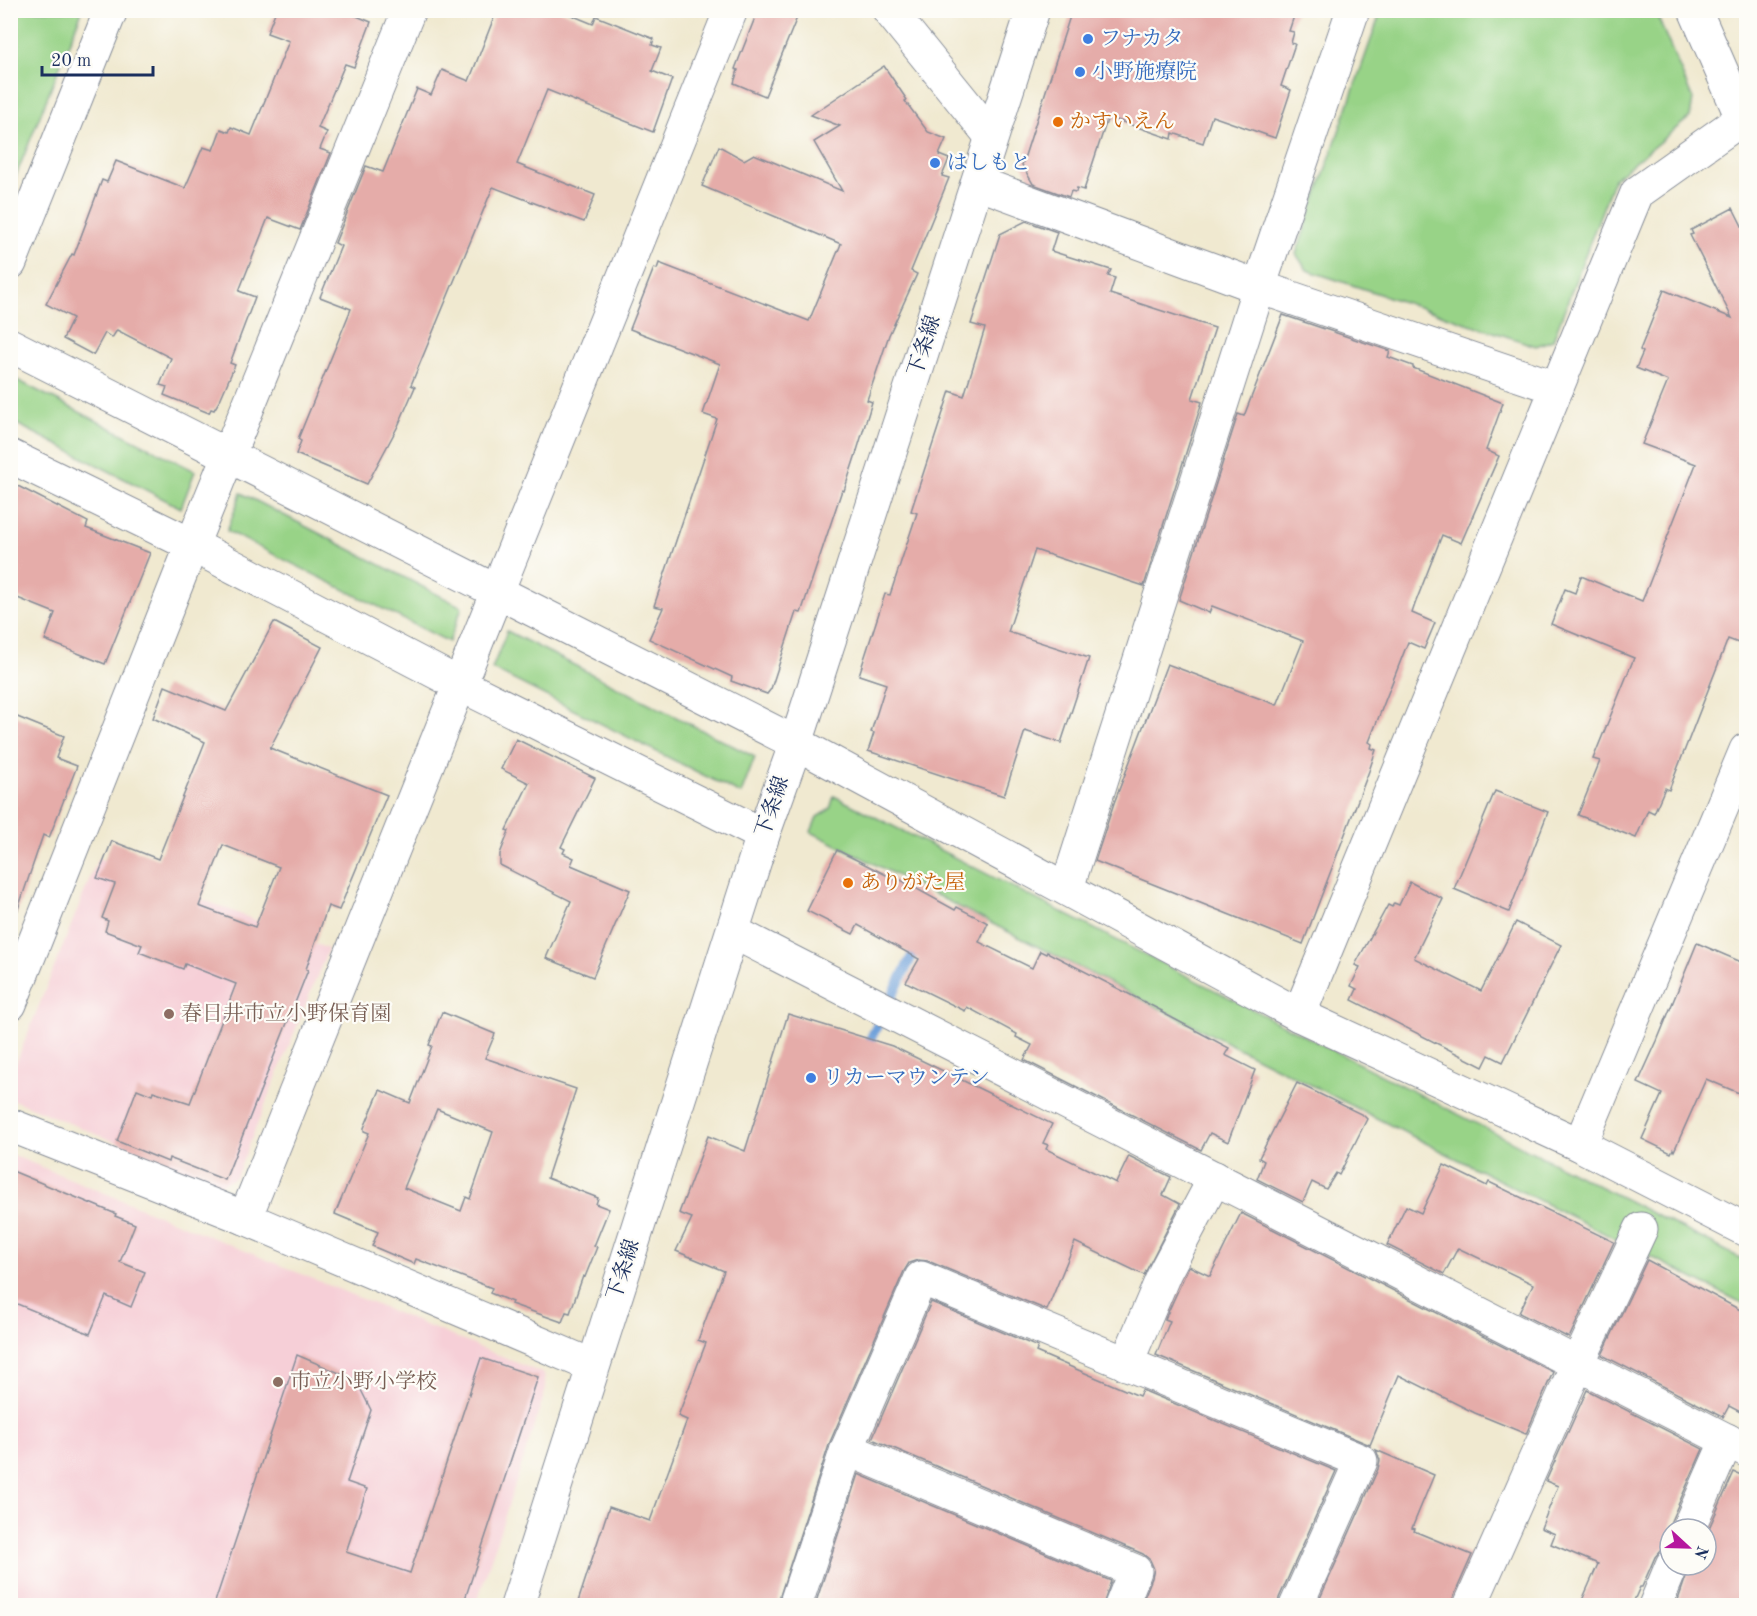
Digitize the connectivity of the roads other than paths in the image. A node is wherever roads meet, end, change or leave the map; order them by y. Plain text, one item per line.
1 (111, 10) edge
2 (409, 10) edge
3 (731, 10) edge
4 (889, 10) edge
5 (1033, 10) edge
6 (1353, 10) edge
7 (1695, 10) edge
8 (1744, 122) edge
9 (991, 136) junction
10 (978, 183) junction
11 (10, 263) edge
12 (1259, 287) junction
13 (10, 345) edge
14 (1557, 387) junction
15 (10, 456) edge
16 (228, 457) junction
17 (192, 545) junction
18 (498, 592) junction
19 (459, 684) junction
20 (796, 743) junction
21 (1746, 750) edge
22 (763, 835) junction
23 (1067, 888) junction
24 (733, 932) junction
25 (10, 1004) edge
26 (1299, 1015) junction
27 (10, 1125) edge
28 (1580, 1145) junction
29 (1215, 1178) junction
30 (245, 1218) junction
31 (1641, 1229) dead end
32 (1746, 1230) edge
33 (1126, 1364) junction
34 (1578, 1364) junction
35 (593, 1366) junction
36 (1737, 1445) edge
37 (847, 1449) junction
38 (1695, 1517) edge
39 (1667, 1577) edge
40 (517, 1605) edge
41 (795, 1605) edge
42 (1121, 1605) edge
43 (1296, 1605) edge
44 (1470, 1605) edge
45 (1655, 1605) edge

1 - 11 street
2 - 16 street
3 - 18 street
4 - 9 street
5 - 9 street, 下条線
6 - 12 street
7 - 8 street
8 - 14 street
9 - 10 street, 下条線
10 - 12 street
10 - 20 street, 下条線
12 - 14 street
12 - 23 street
13 - 16 street
14 - 26 street
15 - 17 street
16 - 17 street
16 - 18 street
17 - 19 street
17 - 25 street
18 - 19 street
18 - 20 street
19 - 22 street
19 - 30 street
20 - 22 street, 下条線
20 - 23 street
21 - 28 street
22 - 24 street, 下条線
23 - 26 street
24 - 29 street
24 - 35 street, 下条線
26 - 28 street
27 - 30 street
28 - 32 street
29 - 33 street
29 - 34 street
30 - 35 street
31 - 34 street
33 - 37 street
33 - 43 street
34 - 36 street
34 - 44 street
35 - 40 street, 下条線
36 - 38 street
37 - 41 street
37 - 42 street
39 - 45 street

